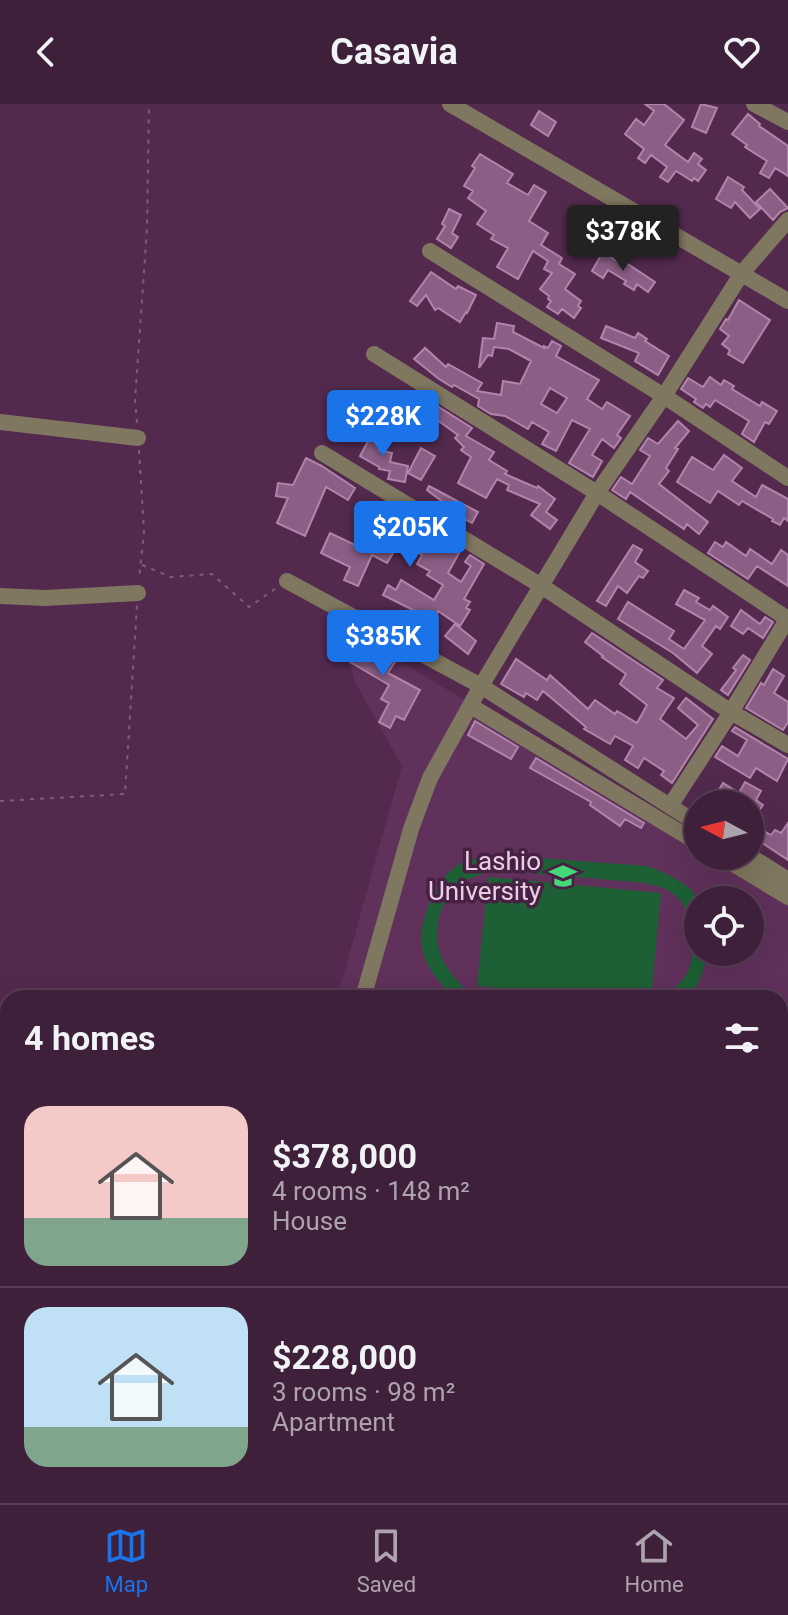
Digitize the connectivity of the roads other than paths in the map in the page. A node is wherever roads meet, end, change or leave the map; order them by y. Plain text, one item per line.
1 (450, 104) edge
2 (754, 104) edge
3 (788, 122) edge
4 (788, 220) edge
5 (430, 251) dead end
6 (742, 273) junction
7 (788, 301) edge
8 (374, 354) dead end
9 (664, 396) junction
10 (0, 422) edge
11 (138, 438) road end
12 (322, 453) dead end
13 (788, 478) edge
14 (597, 493) junction
15 (287, 581) road end
16 (540, 585) junction
17 (138, 593) road end
18 (0, 596) edge
19 (788, 618) edge
20 (481, 686) junction
21 (471, 706) junction
22 (731, 712) junction
23 (788, 745) edge
24 (670, 806) junction
25 (684, 815) edge
26 (684, 835) edge
27 (764, 865) edge
28 (743, 870) edge
29 (788, 880) edge
30 (788, 897) edge
31 (365, 990) edge

1 - 6 street
2 - 3 street
4 - 6 street
5 - 9 street
6 - 7 street
6 - 9 street
8 - 14 street
9 - 13 street
9 - 14 street
10 - 11 street
12 - 16 street
14 - 16 street
14 - 19 street
15 - 20 street
16 - 20 street
16 - 22 street
17 - 18 street
19 - 22 street
20 - 21 street
20 - 24 street
21 - 26 street
21 - 31 street
22 - 23 street
22 - 24 street
24 - 25 street
27 - 29 street
28 - 30 street

